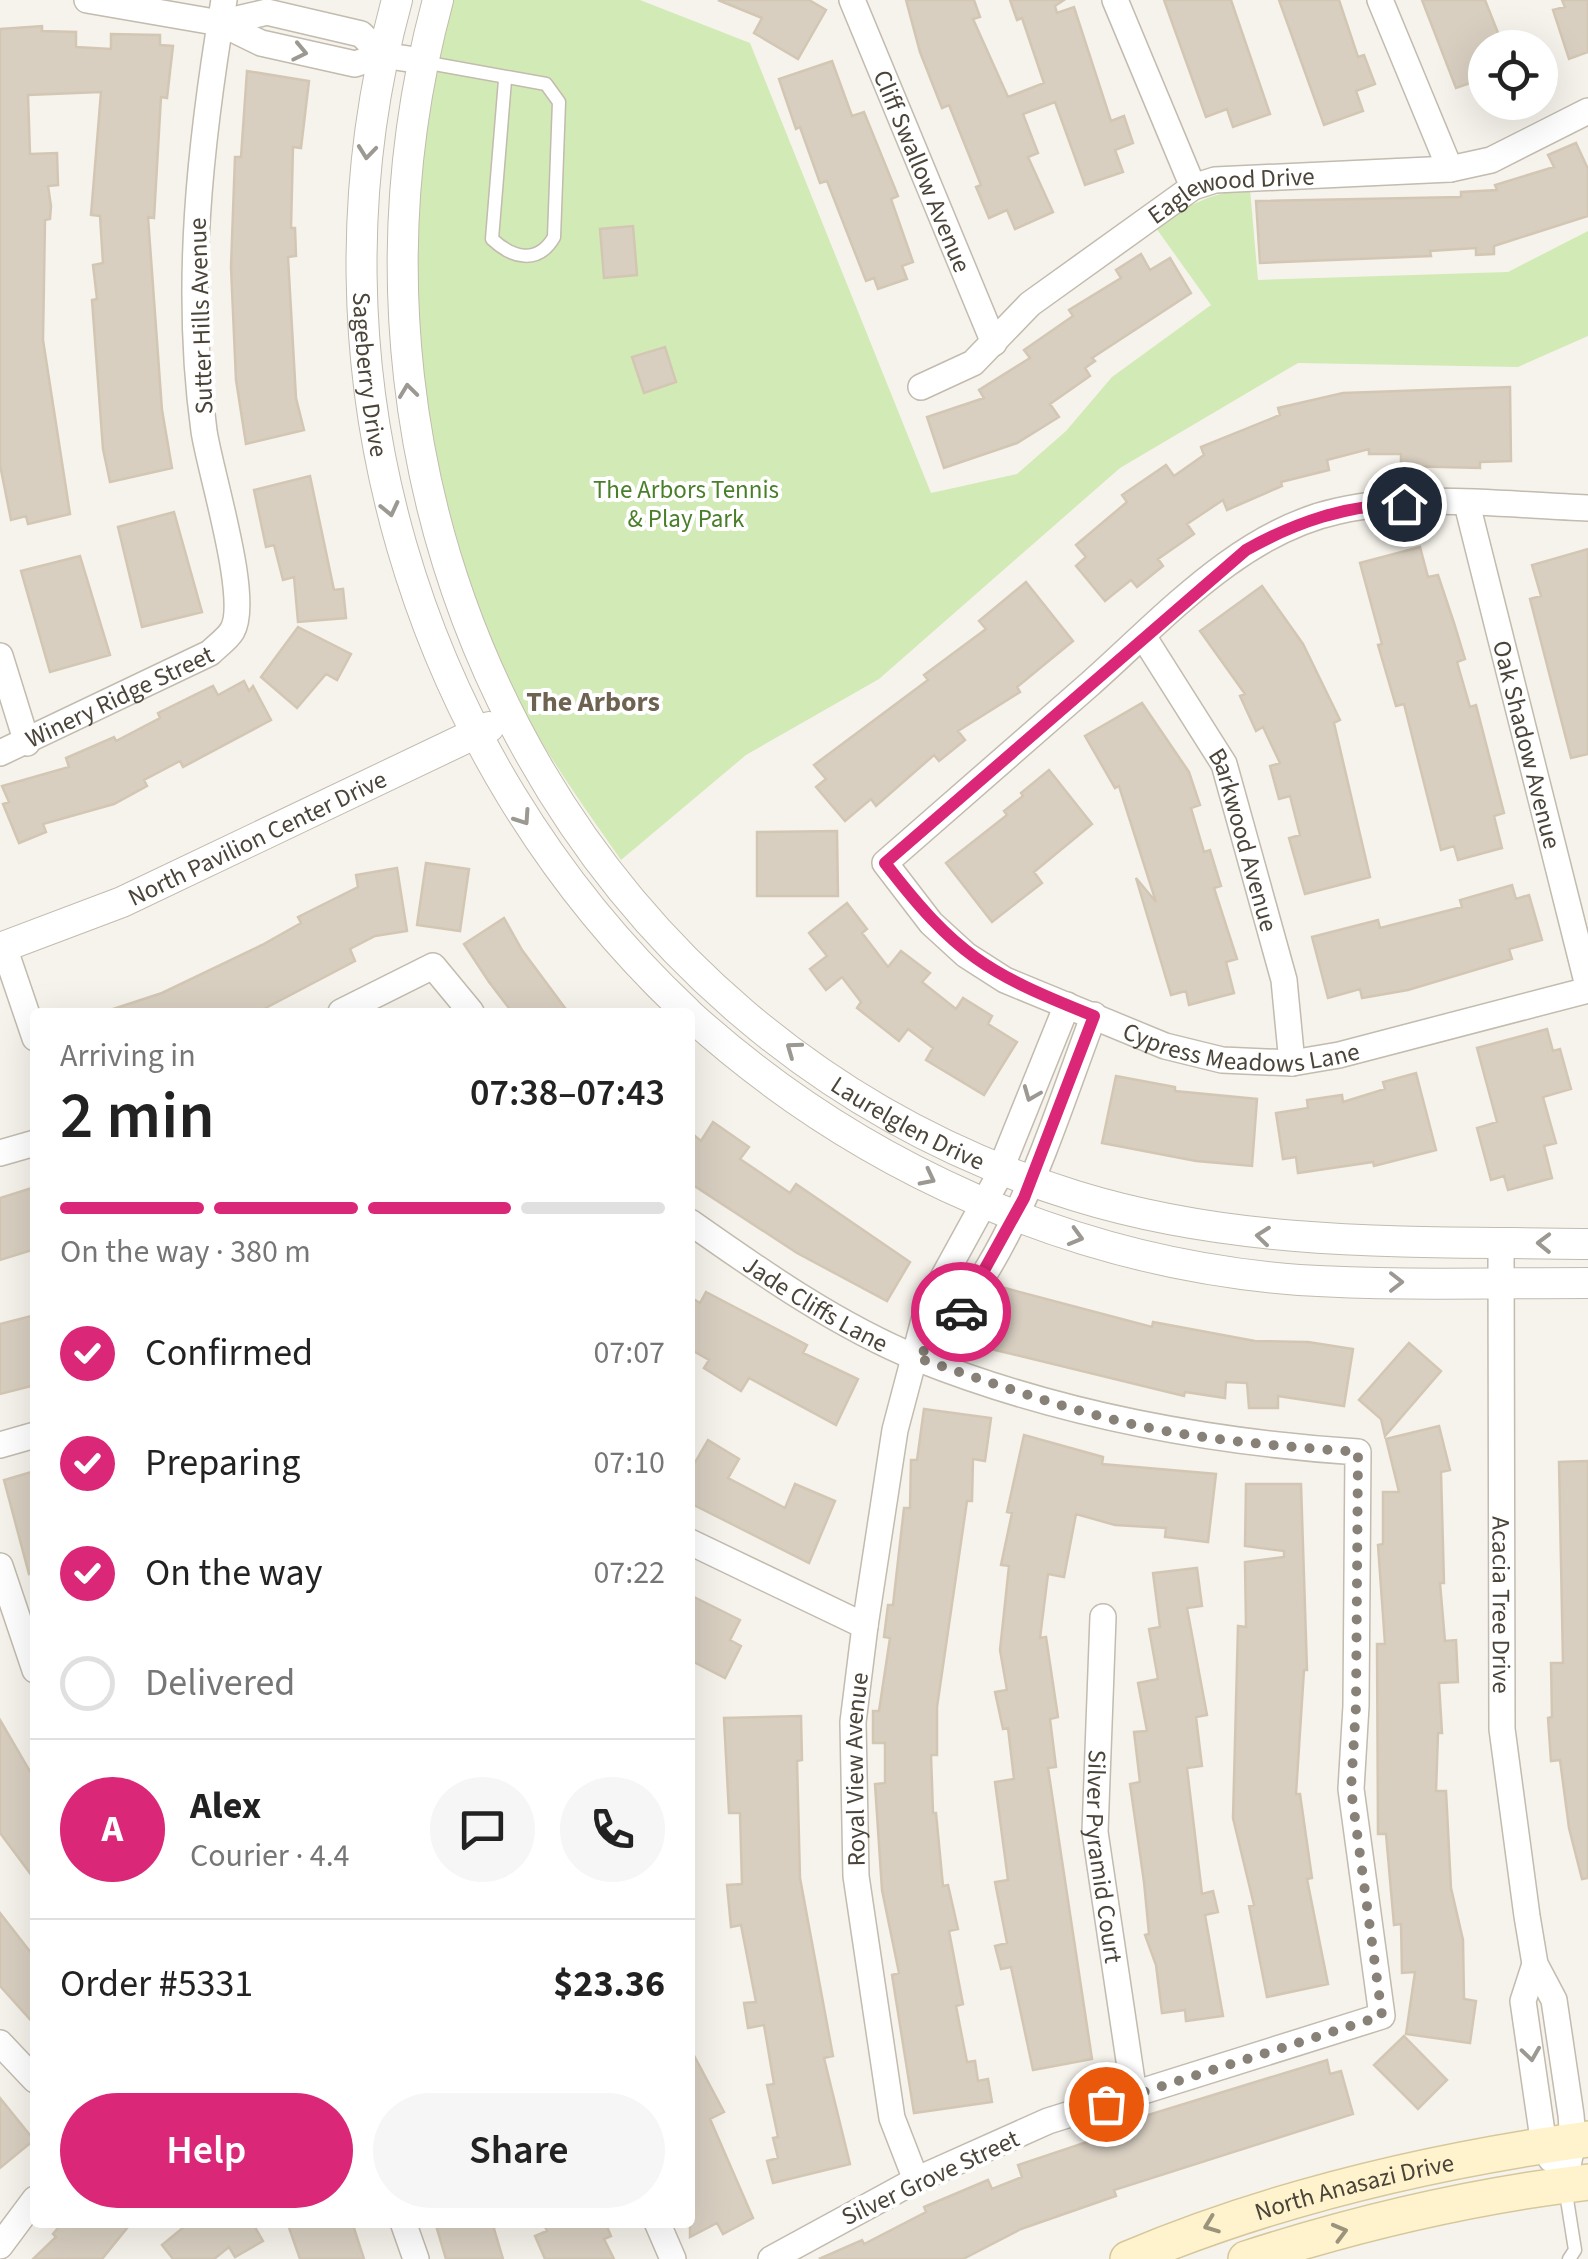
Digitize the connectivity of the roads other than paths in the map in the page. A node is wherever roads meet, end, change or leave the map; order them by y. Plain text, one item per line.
1 (87, 0) edge
2 (397, 0) edge
3 (438, 0) edge
4 (852, 0) edge
5 (1115, 0) edge
6 (1380, 0) edge
7 (222, 12) edge
8 (382, 55) junction
9 (422, 61) junction
10 (505, 80) junction
11 (1588, 111) edge
12 (1450, 169) junction
13 (1193, 187) junction
14 (994, 342) junction
15 (921, 387) dead end
16 (1467, 504) junction
17 (1588, 508) edge
18 (233, 630) joint
19 (1143, 636) junction
20 (0, 656) edge
21 (509, 716) junction
22 (474, 734) junction
23 (27, 743) junction
24 (0, 753) edge
25 (2, 948) edge
26 (1588, 988) edge
27 (1066, 1005) junction
28 (348, 1008) edge
29 (468, 1008) edge
30 (683, 1008) edge
31 (1094, 1016) junction
32 (695, 1019) edge
33 (30, 1024) edge
34 (1292, 1063) junction
35 (30, 1144) edge
36 (0, 1153) edge
37 (993, 1186) junction
38 (1023, 1199) junction
39 (695, 1225) edge
40 (1500, 1243) junction
41 (1588, 1244) edge
42 (1501, 1283) junction
43 (1588, 1283) edge
44 (917, 1358) junction
45 (30, 1436) edge
46 (0, 1445) edge
47 (695, 1544) edge
48 (0, 1566) edge
49 (1103, 1617) dead end
50 (864, 1626) junction
51 (30, 1655) edge
52 (1382, 2016) joint
53 (0, 2043) edge
54 (30, 2075) edge
55 (1134, 2094) junction
56 (1568, 2142) edge
57 (916, 2180) junction
58 (1576, 2184) edge
59 (30, 2206) edge
60 (406, 2228) edge
61 (660, 2228) edge
62 (0, 2246) edge
63 (1264, 2256) edge
64 (416, 2259) edge
65 (673, 2259) edge
66 (771, 2259) edge
67 (1128, 2259) edge
68 (1569, 2259) edge

1 - 7 street
2 - 8 street, Sageberry Drive
3 - 9 street, Sageberry Drive
4 - 14 street, Cliff Swallow Avenue
5 - 13 street
6 - 12 street
7 - 8 street
7 - 18 street, Sutter Hills Avenue
8 - 9 street
8 -> 22 street, Sageberry Drive
9 - 10 lane
21 -> 9 street, Sageberry Drive
10 - 10 lane
11 - 12 street, Eaglewood Drive
12 - 13 street, Eaglewood Drive
13 - 14 street, Eaglewood Drive
14 - 15 street, Eaglewood Drive
16 - 17 street
16 - 19 street
16 - 26 street, Oak Shadow Avenue
18 - 23 street, Winery Ridge Street
19 - 27 street, Cypress Meadows Lane
19 - 34 street, Barkwood Avenue
20 - 23 street
21 - 22 street, North Pavilion Center Drive
37 -> 21 street, Laurelglen Drive
22 - 25 street, North Pavilion Center Drive
22 -> 30 street, Laurelglen Drive
23 - 24 street, Winery Ridge Street
25 - 33 street
26 - 34 street, Cypress Meadows Lane
27 - 31 street, Cypress Meadows Lane
27 -> 37 street, Royal View Avenue
28 - 29 street
31 - 34 street, Cypress Meadows Lane
31 - 38 street
32 -> 37 street, Laurelglen Drive
35 - 36 street
37 - 38 street, Laurelglen Drive
37 - 44 street, Royal View Avenue
40 -> 38 street, Laurelglen Drive
38 -> 42 street, Laurelglen Drive
38 - 44 street
39 - 44 street, Jade Cliffs Lane
41 -> 40 street, Laurelglen Drive
40 - 42 street, Acacia Tree Drive
42 - 43 street, Laurelglen Drive
42 - 56 street, Acacia Tree Drive
44 - 50 street, Royal View Avenue
44 - 52 street, Jade Cliffs Lane
45 - 46 street
47 - 50 street
48 - 51 street
49 - 55 street, Silver Pyramid Court
50 - 57 street, Royal View Avenue
52 - 55 street, Silver Grove Street
53 - 54 street
55 - 57 street, Silver Grove Street
56 - 58 street, Acacia Tree Drive
56 -> 67 main road, North Anasazi Drive
57 - 66 street, Silver Grove Street
63 -> 58 main road, North Anasazi Drive
58 - 68 lane
59 - 62 street
60 - 64 street
61 - 65 street

